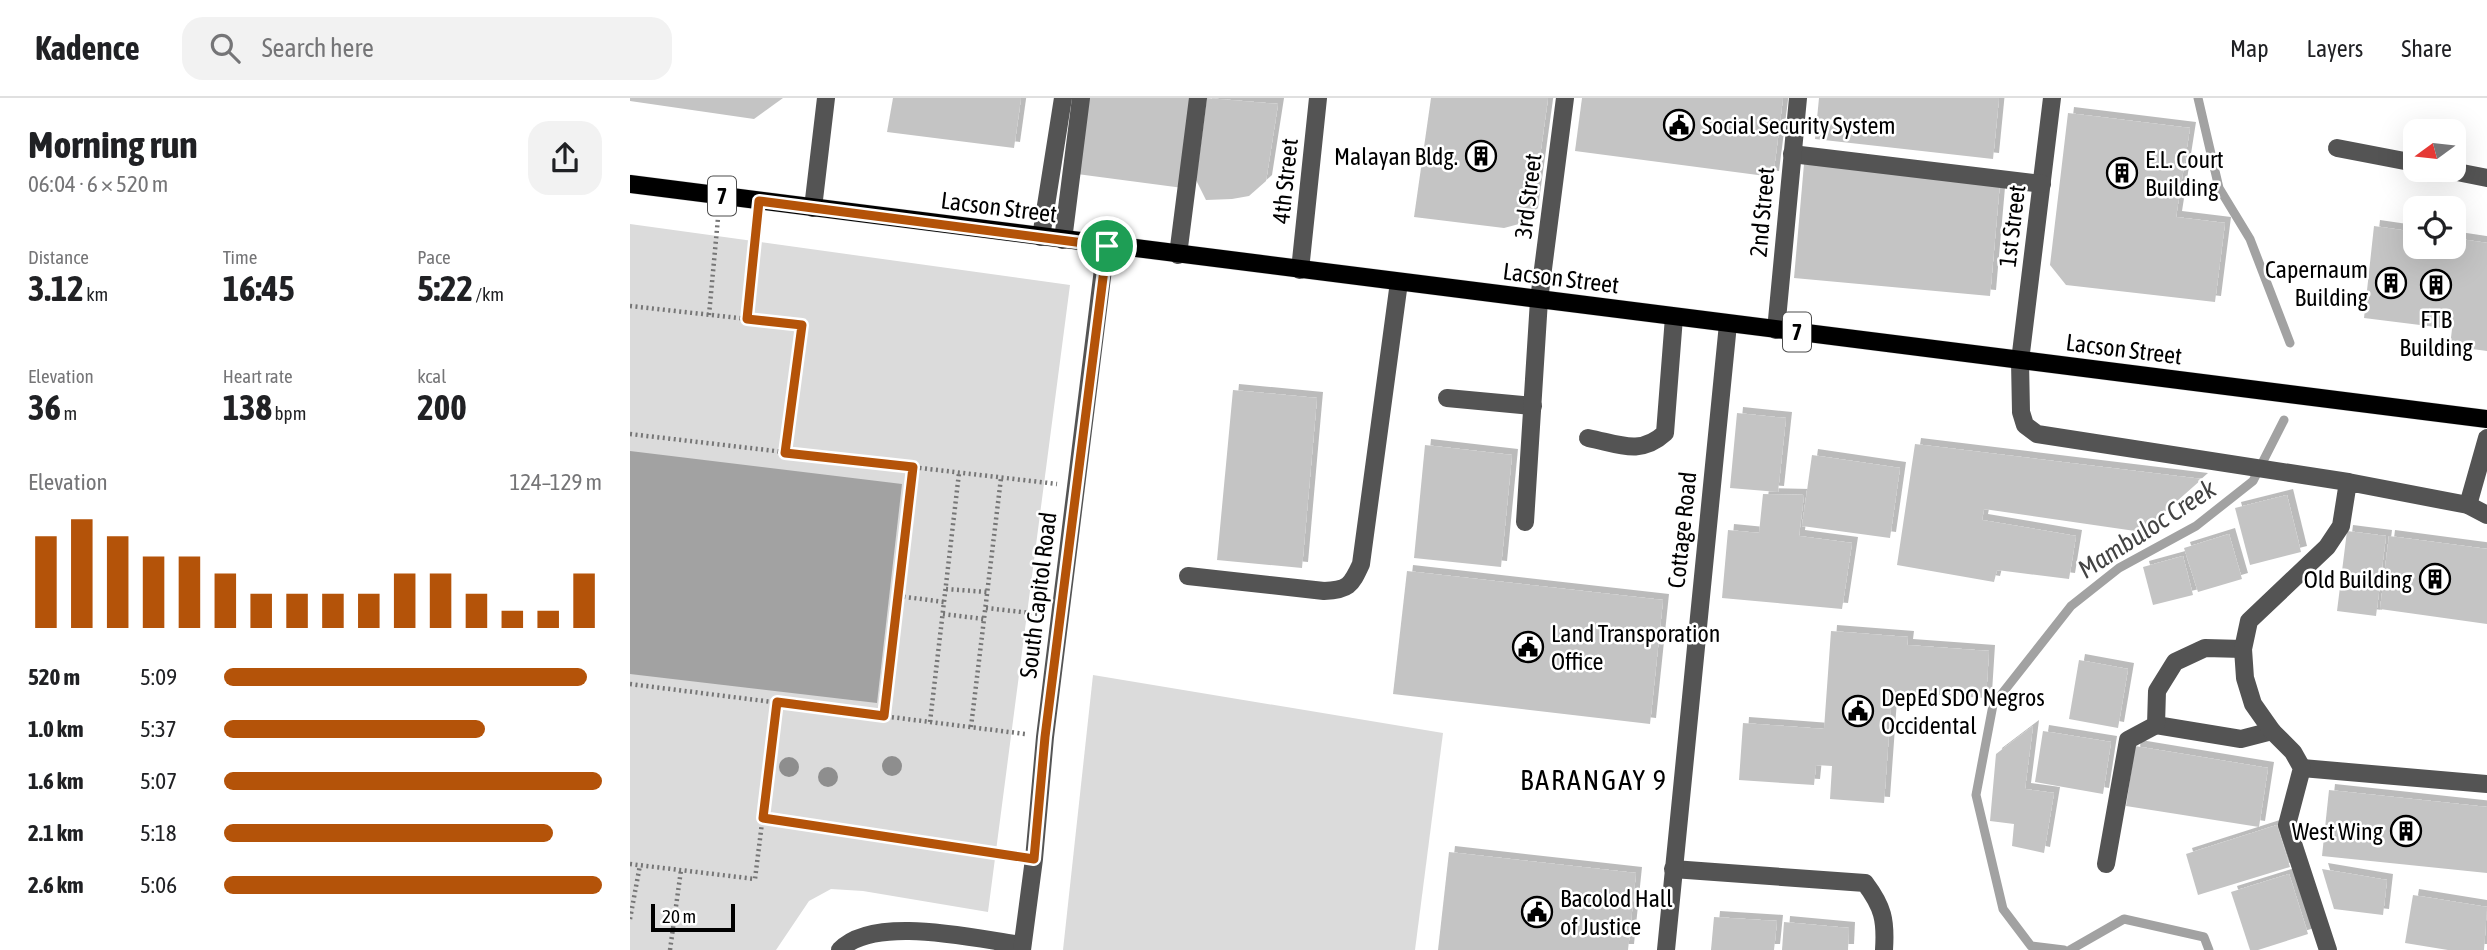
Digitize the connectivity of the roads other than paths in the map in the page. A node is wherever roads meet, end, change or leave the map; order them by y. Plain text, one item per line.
1 (826, 98) edge
2 (1063, 98) edge
3 (1082, 98) edge
4 (1198, 98) edge
5 (1318, 98) edge
6 (1565, 98) edge
7 (1798, 98) edge
8 (2052, 98) edge
9 (2337, 148) dead end
10 (1792, 154) junction
11 (2403, 161) edge
12 (2466, 174) edge
13 (2487, 178) edge
14 (630, 184) edge
15 (2042, 184) junction
16 (813, 208) junction
17 (1041, 237) junction
18 (1063, 240) junction
19 (1107, 246) junction
20 (1178, 255) junction
21 (1300, 270) junction
22 (1399, 282) junction
23 (1539, 300) junction
24 (1674, 317) junction
25 (1728, 324) junction
26 (1776, 330) junction
27 (2020, 360) junction
28 (1447, 398) dead end
29 (1533, 405) junction
30 (2487, 419) edge
31 (1588, 438) dead end
32 (2487, 438) edge
33 (2348, 482) junction
34 (2469, 505) junction
35 (2487, 515) edge
36 (1525, 522) dead end
37 (1188, 576) dead end
38 (2243, 649) junction
39 (2156, 725) junction
40 (2272, 731) junction
41 (2302, 768) junction
42 (2487, 784) edge
43 (2106, 864) dead end
44 (1673, 869) junction
45 (1022, 948) edge
46 (840, 950) edge
47 (1666, 950) edge
48 (1884, 950) edge
49 (2328, 950) edge

1 - 16 street
2 - 17 street
3 - 18 street
4 - 20 street
5 - 21 street, 4th Street
6 - 23 street, 3rd Street
7 - 10 street, 2nd Street
8 - 15 street, 1st Street
9 - 11 street
10 - 15 street
10 - 26 street, 2nd Street
12 - 13 street
14 - 16 main road, Lacson Street / 7
15 - 27 street, 1st Street
16 - 17 main road, Lacson Street / 7
17 - 18 main road, Lacson Street / 7
18 - 19 main road, Lacson Street / 7
19 - 20 main road, Lacson Street / 7
19 - 45 street, South Capitol Road
20 - 21 main road, Lacson Street / 7
21 - 22 main road, Lacson Street / 7
22 - 23 main road, Lacson Street / 7
22 - 37 street
23 - 24 main road, Lacson Street / 7
23 - 29 street, 3rd Street
24 - 25 main road, Lacson Street / 7
24 - 31 street
25 - 26 main road, Lacson Street / 7
25 - 44 street, Cottage Road
26 - 27 main road, Lacson Street / 7
27 - 30 main road, Lacson Street / 7
27 - 33 street, 1st Street
28 - 29 street
29 - 36 street, 3rd Street
32 - 34 street
33 - 34 street, 1st Street
33 - 38 street
34 - 35 street, 1st Street
38 - 39 street
38 - 40 street
39 - 40 street
39 - 43 street
40 - 41 street
41 - 42 street
41 - 49 street
44 - 47 street, Cottage Road
44 - 48 street
45 - 46 street

